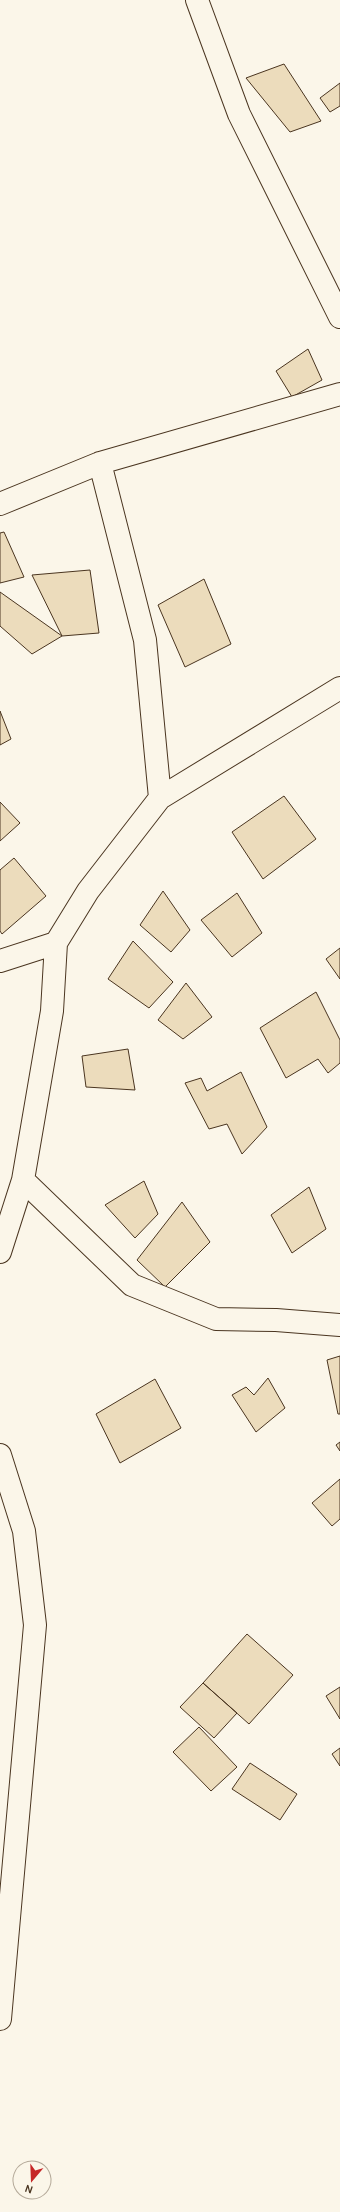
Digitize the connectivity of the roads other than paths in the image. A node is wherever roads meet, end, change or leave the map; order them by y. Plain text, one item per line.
1 (198, 0) edge
2 (340, 317) edge
3 (340, 394) edge
4 (100, 463) junction
5 (0, 504) edge
6 (340, 688) edge
7 (160, 798) junction
8 (56, 943) junction
9 (0, 961) edge
10 (23, 1180) junction
11 (0, 1252) edge
12 (340, 1325) edge
13 (0, 1455) edge
14 (0, 2018) edge

1 - 2 street
3 - 4 street
4 - 5 street
4 - 7 street
6 - 7 street
7 - 8 street
8 - 9 street
8 - 10 street
10 - 11 street
10 - 12 street
13 - 14 street

